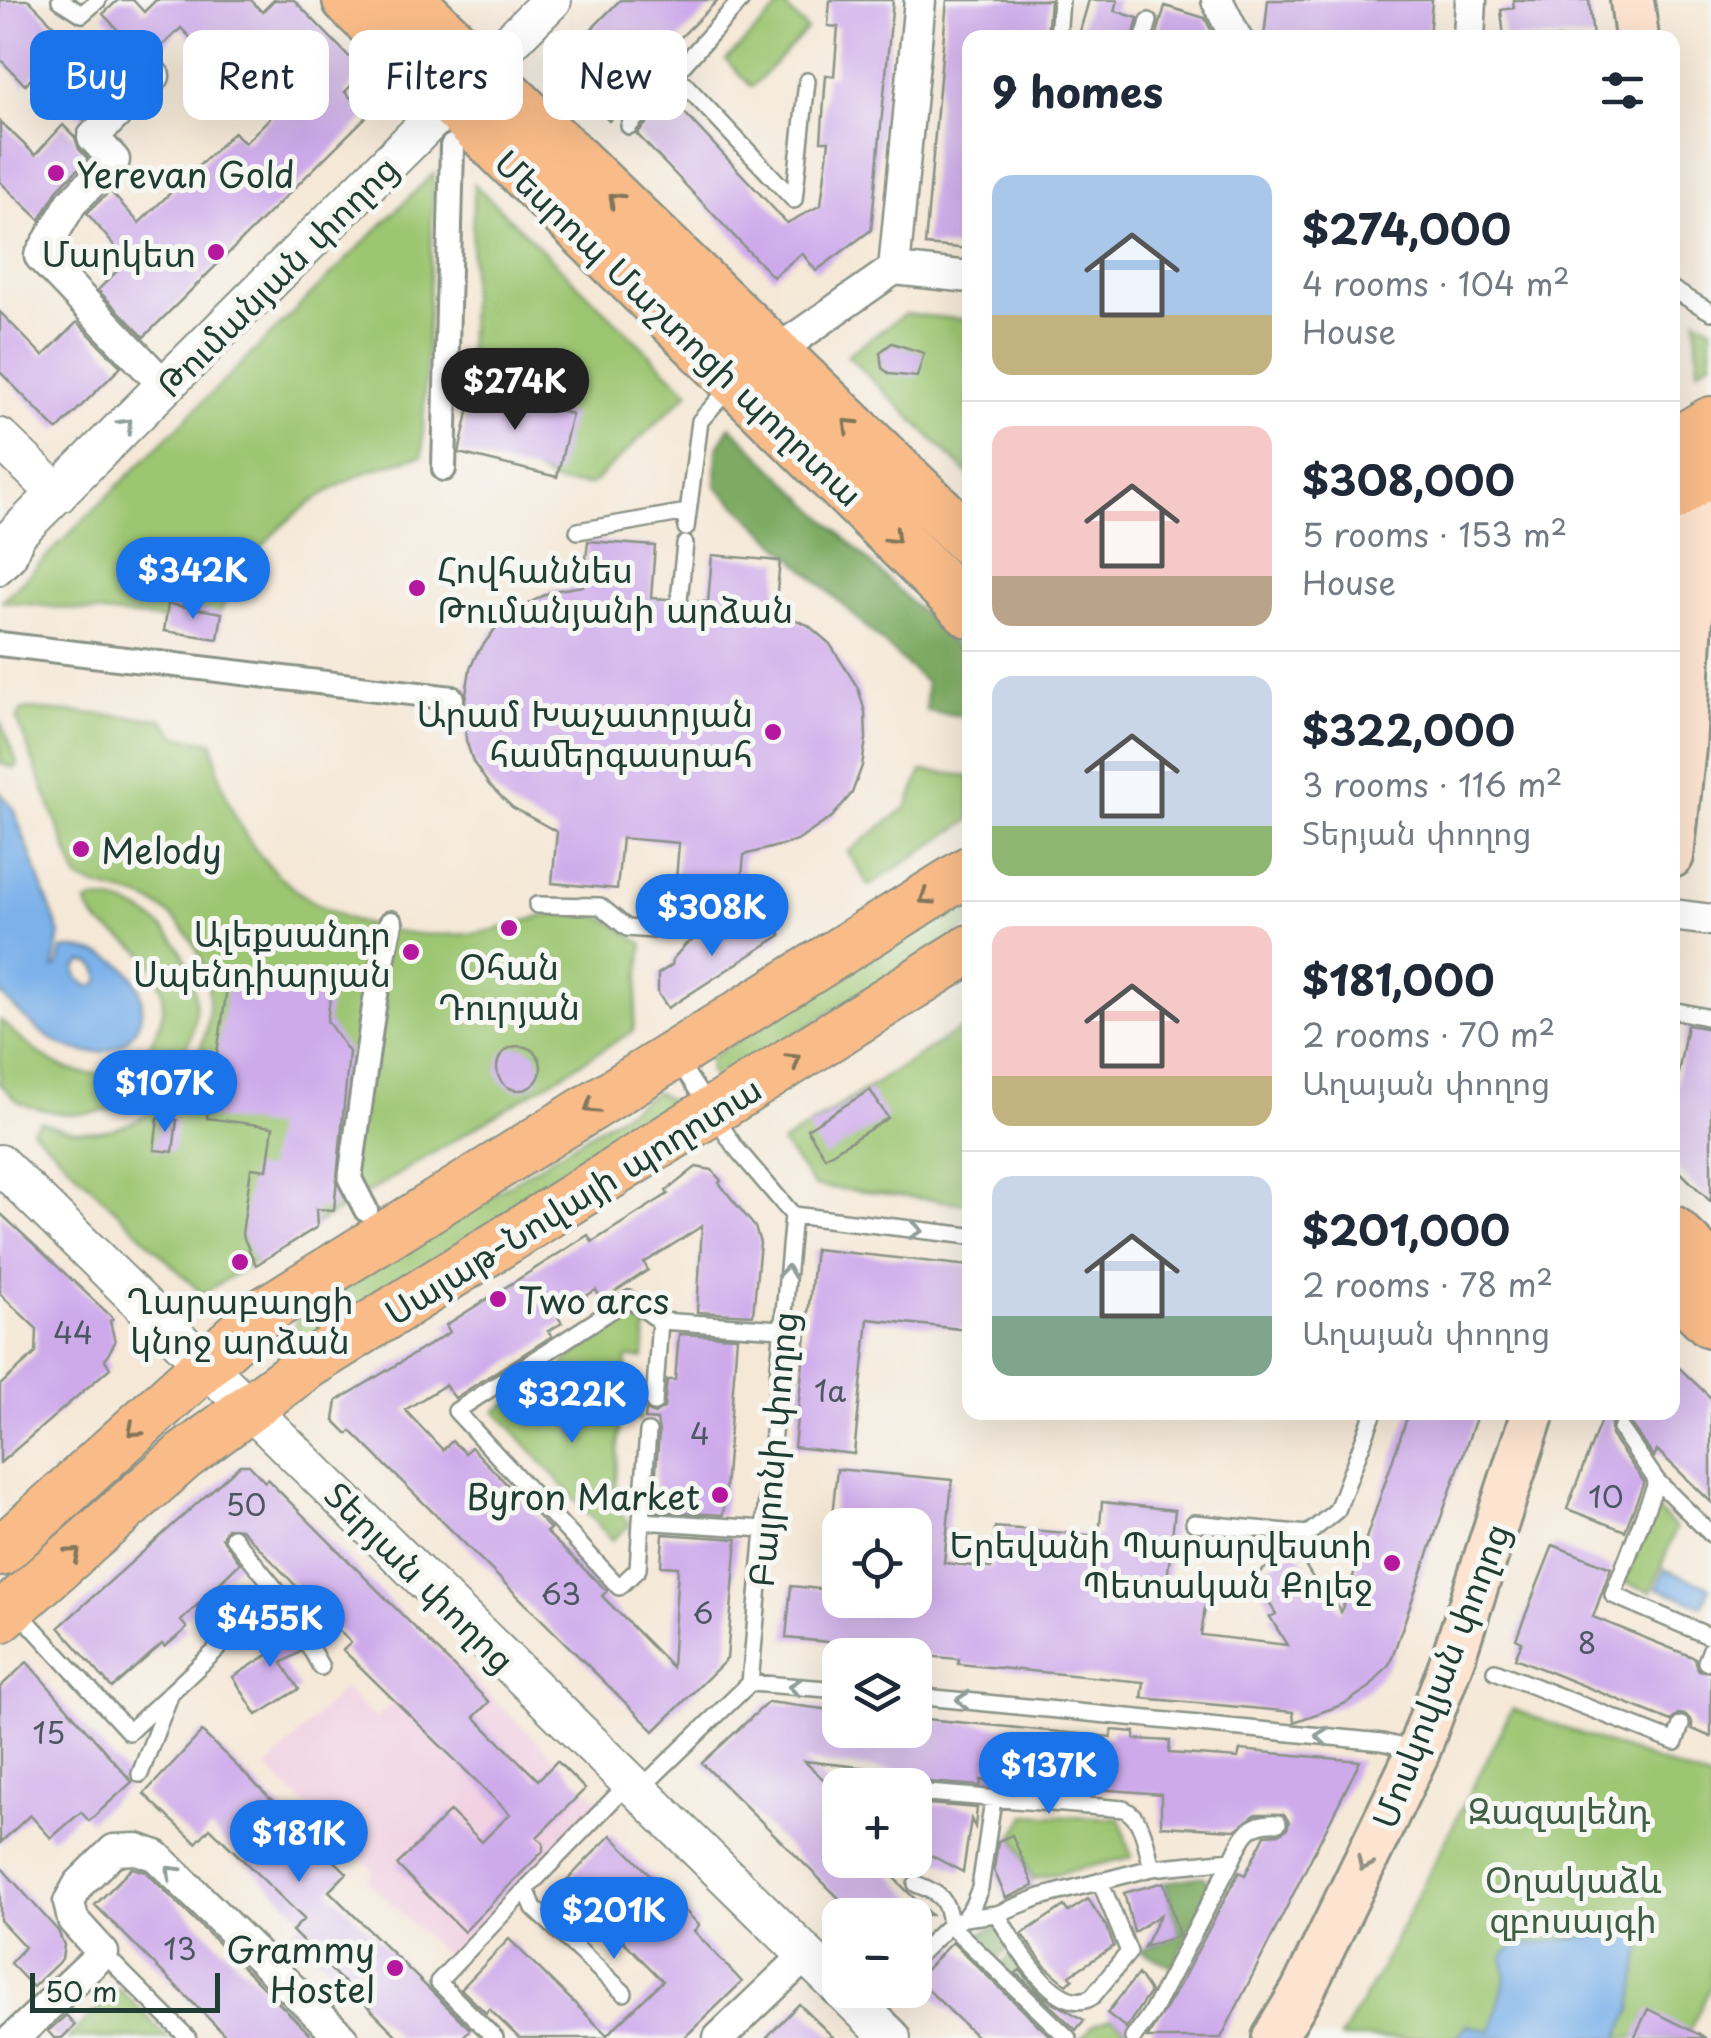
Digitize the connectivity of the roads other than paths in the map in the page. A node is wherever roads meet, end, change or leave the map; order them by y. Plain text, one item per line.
1 (60, 0) edge
2 (98, 0) edge
3 (348, 0) edge
4 (409, 0) edge
5 (552, 0) edge
6 (741, 0) edge
7 (920, 0) edge
8 (1061, 0) edge
9 (1217, 0) edge
10 (1472, 0) edge
11 (1632, 0) edge
12 (1149, 20) dead end
13 (380, 30) edge
14 (424, 30) edge
15 (1059, 30) edge
16 (1146, 30) edge
17 (1232, 30) edge
18 (1470, 30) edge
19 (1636, 30) edge
20 (523, 34) edge
21 (687, 61) edge
22 (807, 81) dead end
23 (687, 87) edge
24 (110, 120) edge
25 (446, 120) edge
26 (460, 120) edge
27 (477, 120) edge
28 (634, 120) edge
29 (629, 126) dead end
30 (894, 269) junction
31 (962, 276) edge
32 (1680, 294) edge
33 (1711, 312) edge
34 (755, 366) junction
35 (165, 386) junction
36 (0, 438) edge
37 (1691, 459) edge
38 (444, 470) dead end
39 (47, 505) junction
40 (686, 528) junction
41 (578, 531) dead end
42 (962, 534) edge
43 (0, 550) edge
44 (0, 577) edge
45 (679, 600) dead end
46 (962, 603) edge
47 (0, 644) edge
48 (452, 698) dead end
49 (1698, 749) edge
50 (1680, 823) edge
51 (962, 875) edge
52 (537, 905) dead end
53 (1680, 916) edge
54 (1711, 920) edge
55 (391, 923) dead end
56 (654, 930) dead end
57 (962, 954) edge
58 (1680, 1012) edge
59 (1711, 1018) edge
60 (674, 1055) junction
61 (712, 1112) junction
62 (0, 1164) edge
63 (366, 1210) dead end
64 (793, 1215) junction
65 (962, 1235) edge
66 (1680, 1239) edge
67 (1711, 1270) edge
68 (1680, 1292) edge
69 (660, 1321) junction
70 (1711, 1322) edge
71 (781, 1329) junction
72 (206, 1364) junction
73 (654, 1404) dead end
74 (248, 1406) junction
75 (1366, 1420) edge
76 (1530, 1420) edge
77 (1621, 1429) dead end
78 (648, 1432) dead end
79 (1657, 1481) junction
80 (641, 1521) junction
81 (1194, 1523) dead end
82 (764, 1529) junction
83 (1711, 1534) edge
84 (232, 1537) dead end
85 (0, 1552) edge
86 (278, 1592) junction
87 (7, 1612) edge
88 (1711, 1637) edge
89 (321, 1667) dead end
90 (1496, 1670) dead end
91 (750, 1683) junction
92 (822, 1689) edge
93 (172, 1692) junction
94 (932, 1698) edge
95 (1681, 1725) dead end
96 (1418, 1752) junction
97 (140, 1774) dead end
98 (635, 1786) junction
99 (932, 1794) edge
100 (993, 1800) junction
101 (1278, 1823) dead end
102 (1232, 1860) junction
103 (1152, 1868) junction
104 (1100, 1881) junction
105 (916, 1884) dead end
106 (526, 1889) junction
107 (997, 1914) junction
108 (957, 1922) junction
109 (932, 1943) edge
110 (103, 1954) junction
111 (806, 1955) junction
112 (822, 1967) edge
113 (624, 1993) dead end
114 (867, 2008) edge
115 (734, 2029) edge
116 (14, 2038) edge
117 (188, 2038) edge
118 (342, 2038) edge
119 (495, 2038) edge
120 (892, 2038) edge
121 (1068, 2038) edge
122 (1133, 2038) edge
123 (1274, 2038) edge

1 - 2 lane
3 - 13 highway, Մեսրոպ Մաշտոցի պողոտա
4 - 14 highway, Մեսրոպ Մաշտոցի պողոտա
5 - 20 street, Թումանյան փողոց
6 - 21 lane
7 - 30 street
8 - 15 lane
9 - 17 street
10 - 18 street
11 - 19 main road
12 - 16 lane
22 - 23 lane
24 - 35 street
25 - 35 street, Թումանյան փողոց
26 - 38 street
27 - 34 highway, Մեսրոպ Մաշտոցի պողոտա
28 - 29 lane
30 - 31 street
30 - 34 street
32 - 33 lane
34 - 40 lane
42 -> 34 highway, Մեսրոպ Մաշտոցի պողոտա
34 -> 46 highway, Մեսրոպ Մաշտոցի պողոտա
39 -> 35 street, Թումանյան փողոց
36 - 39 street
37 - 49 main road
39 - 43 street, Թումանյան փողոց
39 - 44 lane
40 - 41 lane
40 - 45 lane
47 - 48 street
49 - 50 main road
51 -> 60 main road, Սայաթ-Նովայի պողոտա
52 - 56 lane
53 - 54 street
55 - 63 street
61 -> 57 main road, Սայաթ-Նովայի պողոտա
58 - 59 lane
60 - 61 lane
60 -> 72 main road, Սայաթ-Նովայի պողոտա
61 - 64 lane
61 - 74 main road, Սայաթ-Նովայի պողոտա
62 - 72 street, Տերյան փողոց
64 -> 65 lane
71 -> 64 lane, Բայրոնի փողոց
66 - 67 highway
68 - 70 highway
69 - 71 lane
69 - 73 lane
69 - 80 lane
71 - 82 lane, Բայրոնի փողոց
72 - 74 street, Տերյան փողոց
72 -> 85 main road, Սայաթ-Նովայի պողոտա
87 -> 74 main road, Սայաթ-Նովայի պողոտա
74 - 98 street, Տերյան փողոց
75 - 81 lane
76 - 96 main road, Մոսկովյան փողոց
77 - 79 lane
78 - 80 lane
79 - 83 lane
79 - 88 lane
80 - 82 lane
82 - 91 lane, Բայրոնի փողոց
84 - 86 lane
86 - 89 lane
86 - 93 lane
87 - 93 lane
90 - 95 lane
92 -> 91 lane
91 - 98 lane
93 - 97 lane
96 -> 94 lane
96 -> 123 main road, Մոսկովյան փողոց
98 - 106 lane
98 - 111 street, Տերյան փողոց
99 - 100 lane
100 - 103 lane
100 - 108 lane
101 - 102 lane
102 - 103 lane
102 - 122 lane
103 - 104 lane
104 - 107 lane
104 - 107 lane
105 - 108 lane
106 - 113 lane
106 - 119 lane
107 - 108 lane
108 - 109 lane
108 - 121 lane
110 - 116 street
110 - 117 lane
118 -> 110 street
111 - 112 street, Տերյան փողոց
111 - 115 street
114 - 120 street, Տերյան փողոց

